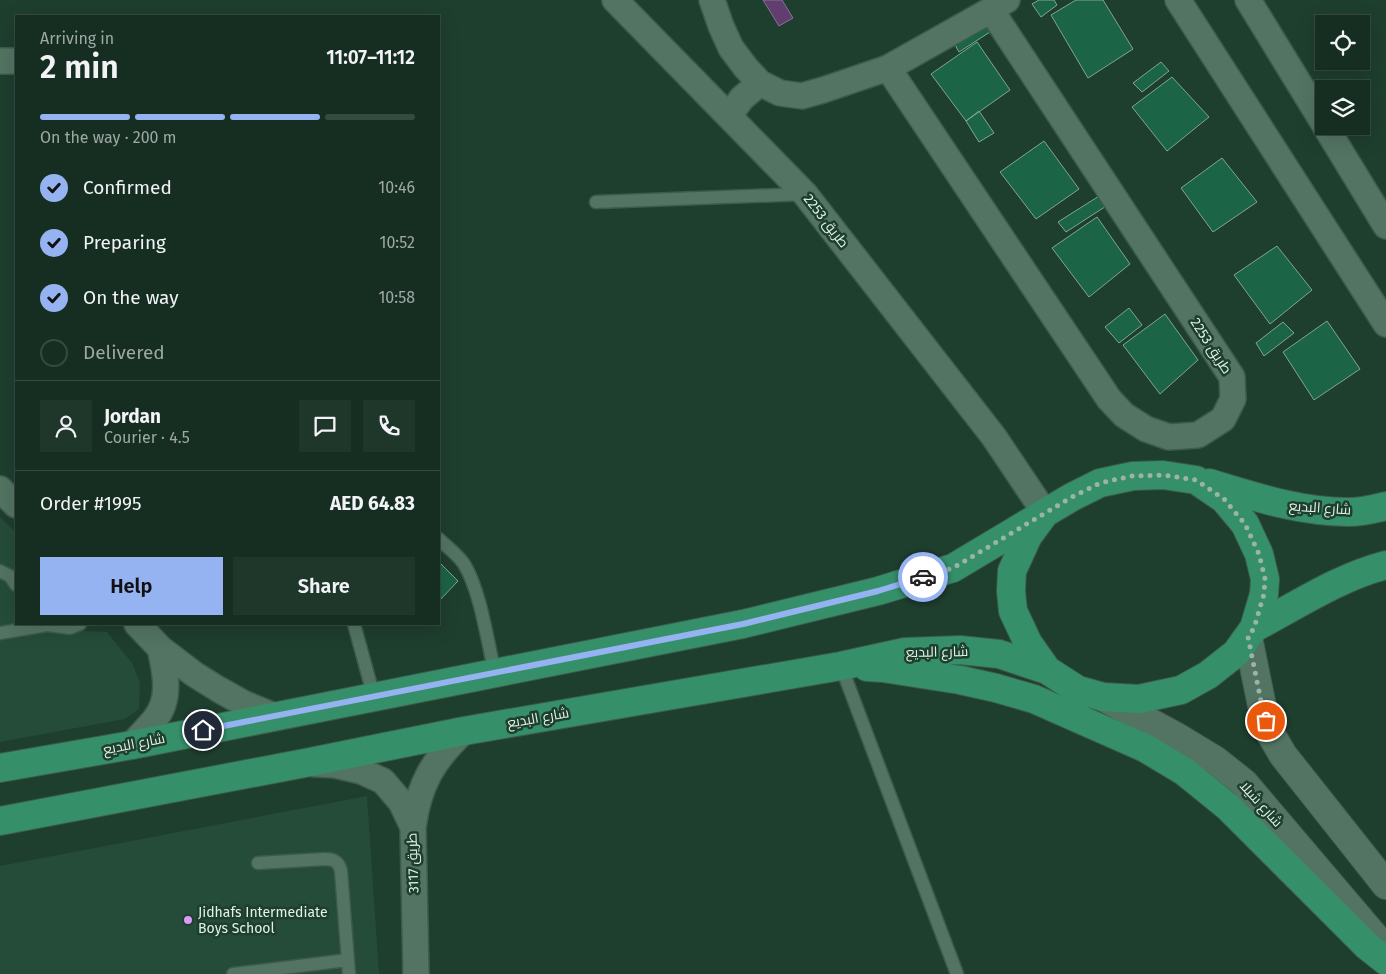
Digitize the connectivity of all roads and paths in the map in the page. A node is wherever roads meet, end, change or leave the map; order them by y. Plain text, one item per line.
1 (615, 0) edge
2 (712, 0) edge
3 (1178, 0) edge
4 (1248, 0) edge
5 (999, 5) edge
6 (0, 60) edge
7 (15, 61) edge
8 (888, 68) junction
9 (760, 84) junction
10 (1315, 110) edge
11 (729, 116) junction
12 (1330, 135) edge
13 (805, 194) junction
14 (596, 202) dead end
15 (1386, 226) edge
16 (1386, 324) edge
17 (1196, 480) junction
18 (0, 489) edge
19 (15, 504) edge
20 (1386, 506) edge
21 (1045, 513) junction
22 (440, 540) edge
23 (1386, 565) edge
24 (0, 571) edge
25 (15, 584) edge
26 (41, 625) edge
27 (52, 625) edge
28 (78, 625) edge
29 (138, 625) edge
30 (354, 625) edge
31 (1251, 632) junction
32 (0, 633) edge
33 (160, 648) junction
34 (841, 666) junction
35 (1047, 670) junction
36 (494, 673) junction
37 (374, 697) junction
38 (1103, 697) junction
39 (274, 716) junction
40 (464, 731) junction
41 (132, 745) junction
42 (305, 763) junction
43 (0, 768) edge
44 (0, 821) edge
45 (413, 827) junction
46 (258, 862) dead end
47 (1386, 885) edge
48 (1386, 950) edge
49 (348, 960) junction
50 (1386, 961) edge
51 (233, 974) edge
52 (349, 974) edge
53 (416, 974) edge
54 (957, 974) edge

1 - 11 street, طريق 2253
2 - 9 street, طريق 2253
3 - 16 street
4 - 10 street
5 - 8 street, طريق 2253
5 - 8 street, طريق 2253
6 - 7 street
8 - 9 street, طريق 2253
9 - 11 street
11 - 13 street, طريق 2253
12 - 15 street
13 - 14 lane
13 - 21 street, طريق 2253
17 - 20 main road, شارع البديع
17 - 21 main road, شارع البديع
17 - 31 main road
18 - 19 street
21 - 35 main road
21 - 36 main road, شارع البديع
22 - 36 lane
23 - 31 main road
24 - 25 lane
26 - 32 lane
27 - 28 lane
29 - 33 street
30 - 37 lane
31 - 38 main road
31 - 47 main road
33 - 39 street
33 - 41 street
34 - 35 main road, شارع البديع
34 - 40 main road, شارع البديع
34 - 50 main road
34 - 54 lane
35 - 38 main road
36 - 37 main road, شارع البديع
37 - 39 main road, شارع البديع
38 - 48 main road, شارع شيلا
39 - 41 main road, شارع البديع
40 - 42 main road, شارع البديع
40 - 45 street
41 - 43 main road, شارع البديع
42 - 44 main road, شارع البديع
42 - 45 street, طريق 3117
45 - 53 street, طريق 3117
46 - 49 lane
49 - 51 lane
49 - 52 lane

